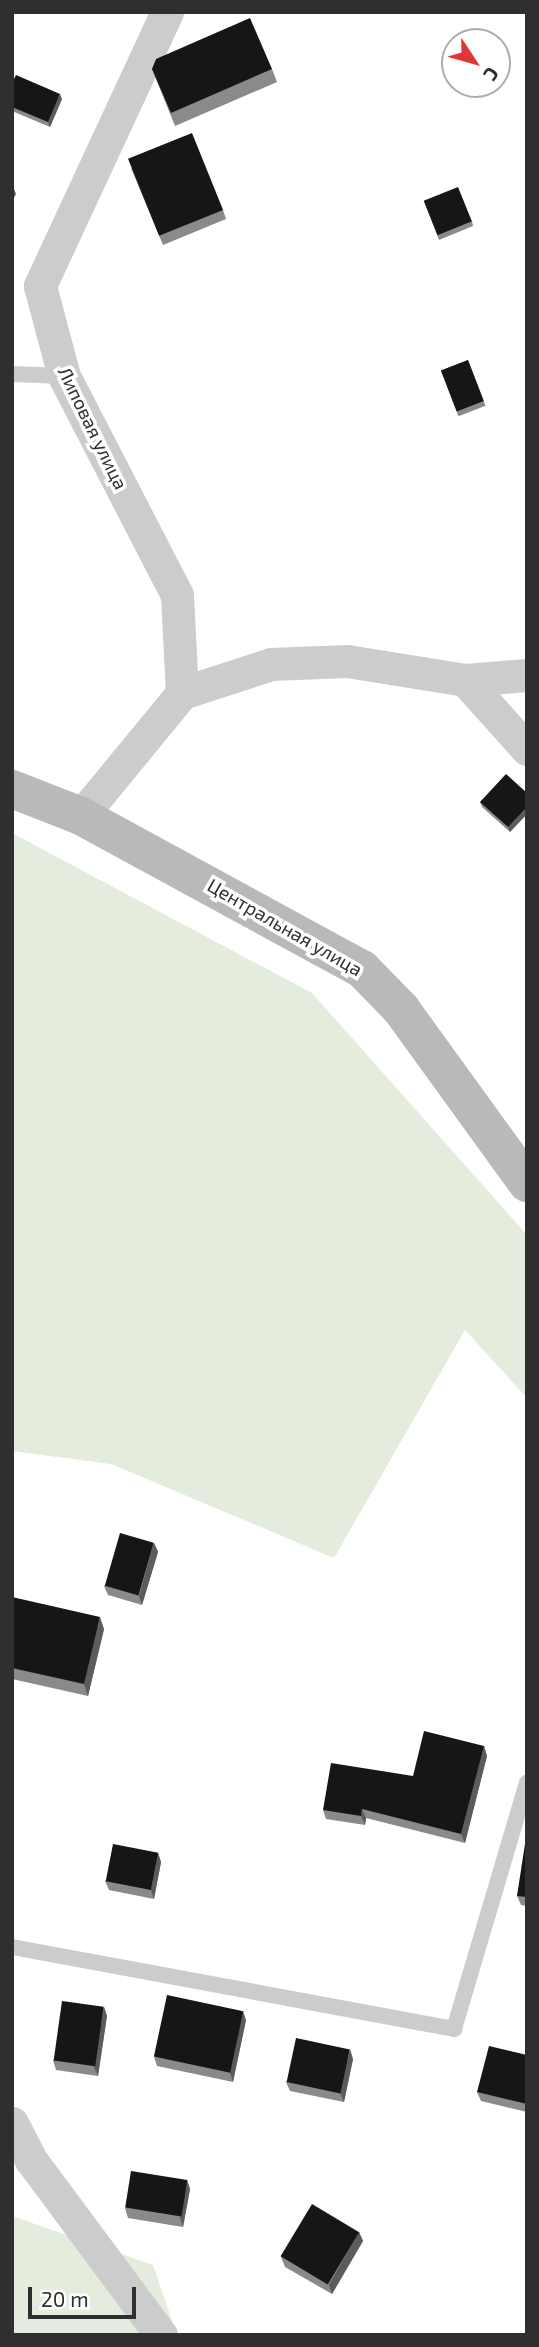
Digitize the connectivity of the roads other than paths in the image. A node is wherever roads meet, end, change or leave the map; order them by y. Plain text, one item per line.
1 (167, 12) edge
2 (12, 374) edge
3 (64, 376) junction
4 (527, 675) edge
5 (465, 680) junction
6 (182, 694) junction
7 (527, 749) edge
8 (12, 789) edge
9 (81, 816) junction
10 (527, 1183) edge
11 (527, 1783) edge
12 (12, 1947) edge
13 (12, 2123) edge
14 (161, 2335) edge

1 - 3 street, Липовая улица
2 - 3 lane
3 - 6 street, Липовая улица
4 - 5 street
5 - 6 street
5 - 7 street
6 - 9 street
8 - 9 street, Центральная улица
9 - 10 street, Центральная улица
11 - 12 lane
13 - 14 street

